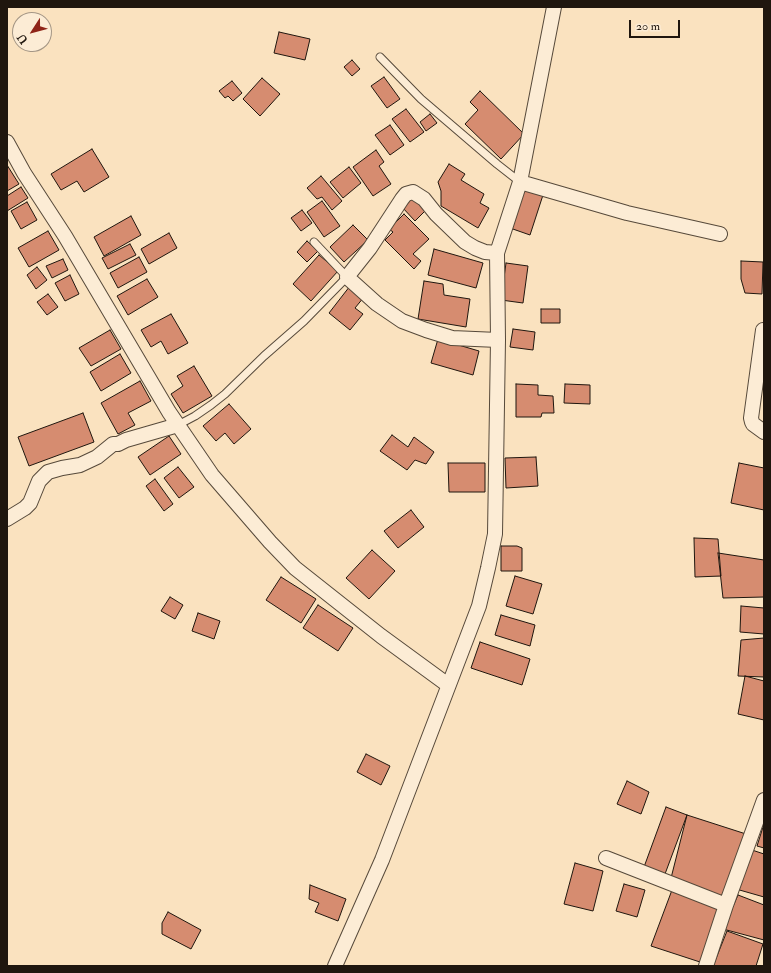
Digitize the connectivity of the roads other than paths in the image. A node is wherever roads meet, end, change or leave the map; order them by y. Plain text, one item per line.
1 (554, 7) edge
2 (380, 57) dead end
3 (7, 142) edge
4 (520, 182) junction
5 (720, 234) dead end
6 (314, 242) dead end
7 (497, 253) junction
8 (347, 276) junction
9 (762, 330) dead end
10 (498, 340) junction
11 (178, 425) junction
12 (764, 432) edge
13 (7, 519) edge
14 (448, 685) junction
15 (764, 800) edge
16 (606, 858) dead end
17 (726, 905) junction
18 (335, 966) edge
19 (706, 966) edge

1 - 4 street
2 - 4 lane
3 - 11 street
4 - 5 street
4 - 7 street
6 - 8 lane
7 - 8 street
7 - 10 street
8 - 10 street
8 - 11 lane
9 - 12 street
10 - 14 street
11 - 13 street
11 - 14 street
14 - 18 street
15 - 17 street
16 - 17 street
17 - 19 street

